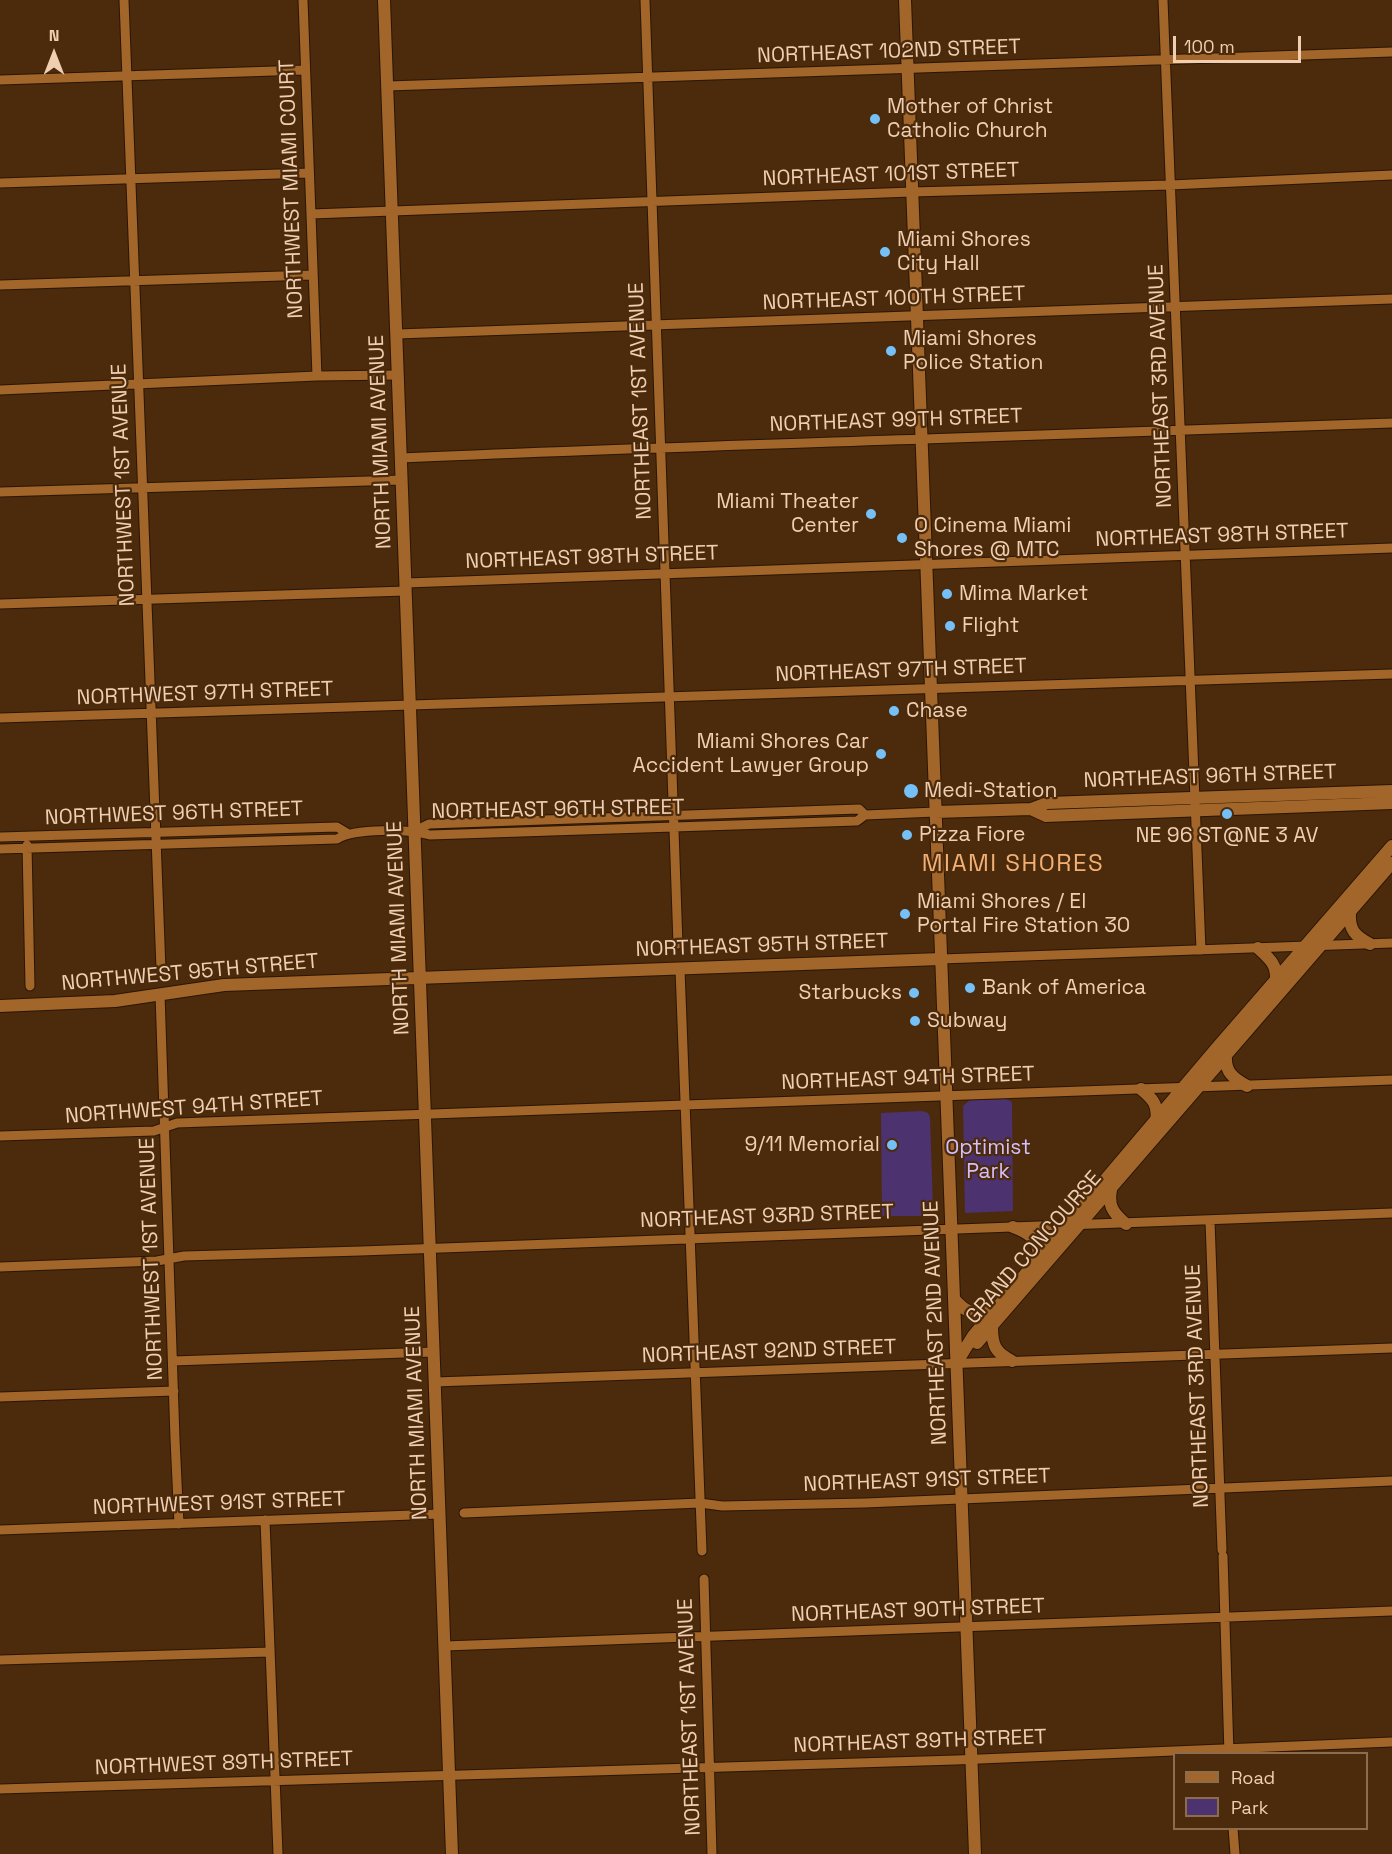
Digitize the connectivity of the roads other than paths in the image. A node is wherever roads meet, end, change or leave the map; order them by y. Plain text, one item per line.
1 (124, 0) edge
2 (303, 0) edge
3 (384, 0) edge
4 (645, 0) edge
5 (905, 0) edge
6 (1163, 0) edge
7 (1392, 52) edge
8 (1165, 59) junction
9 (907, 69) junction
10 (305, 70) junction
11 (127, 76) junction
12 (648, 78) junction
13 (0, 80) edge
14 (388, 86) junction
15 (309, 173) junction
16 (1392, 175) edge
17 (130, 178) junction
18 (0, 183) edge
19 (1170, 185) junction
20 (912, 192) junction
21 (652, 202) junction
22 (392, 209) junction
23 (311, 214) junction
24 (313, 275) junction
25 (133, 281) junction
26 (0, 285) edge
27 (1392, 299) edge
28 (1175, 308) junction
29 (917, 315) junction
30 (656, 325) junction
31 (397, 334) junction
32 (398, 375) junction
33 (317, 376) junction
34 (138, 385) junction
35 (0, 390) edge
36 (1392, 423) edge
37 (1180, 428) junction
38 (922, 439) junction
39 (660, 446) junction
40 (401, 458) junction
41 (402, 480) junction
42 (142, 488) junction
43 (0, 492) edge
44 (1392, 548) edge
45 (1186, 556) junction
46 (926, 564) junction
47 (664, 573) junction
48 (406, 587) junction
49 (146, 599) junction
50 (0, 604) edge
51 (1392, 674) edge
52 (1191, 681) junction
53 (931, 688) junction
54 (671, 696) junction
55 (410, 706) junction
56 (150, 714) junction
57 (0, 718) edge
58 (1392, 800) edge
59 (1196, 804) junction
60 (936, 812) junction
61 (865, 814) junction
62 (674, 816) junction
63 (675, 827) junction
64 (415, 831) junction
65 (155, 833) junction
66 (347, 833) junction
67 (0, 837) edge
68 (27, 837) junction
69 (155, 845) junction
70 (1392, 846) edge
71 (0, 849) edge
72 (27, 849) junction
73 (1392, 863) edge
74 (1350, 913) junction
75 (1392, 943) edge
76 (678, 944) dead end
77 (1370, 944) junction
78 (1321, 945) junction
79 (1306, 946) junction
80 (1258, 948) junction
81 (1202, 950) junction
82 (941, 959) junction
83 (161, 969) dead end
84 (680, 969) junction
85 (420, 978) junction
86 (1276, 980) junction
87 (30, 986) dead end
88 (160, 994) junction
89 (0, 1006) edge
90 (1226, 1056) junction
91 (1392, 1080) edge
92 (1247, 1086) junction
93 (1199, 1087) junction
94 (1184, 1088) junction
95 (1141, 1089) junction
96 (947, 1096) junction
97 (684, 1105) junction
98 (425, 1114) junction
99 (1156, 1121) junction
100 (165, 1127) junction
101 (0, 1137) edge
102 (1111, 1190) junction
103 (1392, 1213) edge
104 (1210, 1221) junction
105 (1126, 1224) junction
106 (1067, 1225) junction
107 (1080, 1225) junction
108 (1013, 1227) junction
109 (952, 1229) junction
110 (689, 1238) junction
111 (430, 1248) junction
112 (1039, 1258) junction
113 (170, 1259) junction
114 (0, 1267) edge
115 (954, 1299) junction
116 (996, 1308) junction
117 (992, 1327) junction
118 (1392, 1348) edge
119 (434, 1352) junction
120 (1216, 1353) junction
121 (173, 1361) junction
122 (1012, 1361) junction
123 (957, 1363) junction
124 (695, 1372) junction
125 (435, 1382) junction
126 (174, 1391) junction
127 (0, 1397) edge
128 (1392, 1481) edge
129 (1220, 1488) junction
130 (962, 1498) junction
131 (700, 1503) junction
132 (464, 1513) dead end
133 (440, 1514) junction
134 (265, 1520) junction
135 (179, 1524) junction
136 (0, 1530) edge
137 (702, 1551) dead end
138 (704, 1579) dead end
139 (1392, 1611) edge
140 (1225, 1618) junction
141 (967, 1628) junction
142 (706, 1635) junction
143 (445, 1646) junction
144 (270, 1652) junction
145 (0, 1660) edge
146 (1392, 1742) edge
147 (1229, 1751) edge
148 (1197, 1752) edge
149 (1173, 1753) edge
150 (971, 1759) junction
151 (709, 1767) junction
152 (450, 1776) junction
153 (275, 1780) junction
154 (0, 1789) edge
155 (1233, 1830) edge
156 (278, 1854) edge
157 (452, 1854) edge
158 (712, 1854) edge
159 (975, 1854) edge
160 (1235, 1854) edge

1 - 11 street, NORTHWEST 1ST AVENUE
2 - 10 street, NORTHWEST MIAMI COURT
3 - 14 main road, NORTH MIAMI AVENUE
4 - 12 street, NORTHEAST 1ST AVENUE
5 - 9 main road, NORTHEAST 2ND AVENUE
6 - 8 street, NORTHEAST 3RD AVENUE
7 - 8 street, NORTHEAST 102ND STREET
8 - 9 street, NORTHEAST 102ND STREET
8 - 19 street, NORTHEAST 3RD AVENUE
9 - 12 street, NORTHEAST 102ND STREET
9 - 20 main road, NORTHEAST 2ND AVENUE
10 - 11 street
10 - 15 street, NORTHWEST MIAMI COURT
11 - 13 street
11 - 17 street, NORTHWEST 1ST AVENUE
12 - 14 street, NORTHEAST 102ND STREET
12 - 21 street, NORTHEAST 1ST AVENUE
14 - 22 main road, NORTH MIAMI AVENUE
15 - 17 street
15 - 23 street, NORTHWEST MIAMI COURT
16 - 19 street, NORTHEAST 101ST STREET
17 - 18 street
17 - 25 street, NORTHWEST 1ST AVENUE
19 - 20 street, NORTHEAST 101ST STREET
19 - 28 street, NORTHEAST 3RD AVENUE
20 - 21 street, NORTHEAST 101ST STREET
20 - 29 main road, NORTHEAST 2ND AVENUE
21 - 22 street, NORTHEAST 101ST STREET
21 - 30 street, NORTHEAST 1ST AVENUE
22 - 23 street, NORTHEAST 101ST STREET
22 - 31 main road, NORTH MIAMI AVENUE
23 - 24 street, NORTHWEST MIAMI COURT
24 - 25 street
24 - 33 street, NORTHWEST MIAMI COURT
25 - 26 street
25 - 34 street, NORTHWEST 1ST AVENUE
27 - 28 street, NORTHEAST 100TH STREET
28 - 29 street, NORTHEAST 100TH STREET
28 - 37 street, NORTHEAST 3RD AVENUE
29 - 30 street, NORTHEAST 100TH STREET
29 - 38 main road, NORTHEAST 2ND AVENUE
30 - 31 street, NORTHEAST 100TH STREET
30 - 39 street, NORTHEAST 1ST AVENUE
31 - 32 main road, NORTH MIAMI AVENUE
32 - 33 street
32 - 40 main road, NORTH MIAMI AVENUE
33 - 34 street
34 - 35 street
34 - 42 street, NORTHWEST 1ST AVENUE
36 - 37 street, NORTHEAST 99TH STREET
37 - 38 street, NORTHEAST 99TH STREET
37 - 45 street, NORTHEAST 3RD AVENUE
38 - 39 street, NORTHEAST 99TH STREET
38 - 46 main road, NORTHEAST 2ND AVENUE
39 - 40 street, NORTHEAST 99TH STREET
39 - 47 street, NORTHEAST 1ST AVENUE
40 - 41 main road, NORTH MIAMI AVENUE
41 - 42 street
41 - 48 main road, NORTH MIAMI AVENUE
42 - 43 street
42 - 49 street, NORTHWEST 1ST AVENUE
44 - 45 street, NORTHEAST 98TH STREET
45 - 46 street, NORTHEAST 98TH STREET
45 - 52 street, NORTHEAST 3RD AVENUE
46 - 47 street, NORTHEAST 98TH STREET
46 - 53 main road, NORTHEAST 2ND AVENUE
47 - 48 street, NORTHEAST 98TH STREET
47 - 54 street, NORTHEAST 1ST AVENUE
48 - 49 street, NORTHEAST 98TH STREET
48 - 55 main road, NORTH MIAMI AVENUE
49 - 50 street, NORTHEAST 98TH STREET
49 - 56 street, NORTHWEST 1ST AVENUE
51 - 52 street, NORTHEAST 97TH STREET
52 - 53 street, NORTHEAST 97TH STREET
52 - 59 street, NORTHEAST 3RD AVENUE
53 - 54 street, NORTHEAST 97TH STREET
53 - 60 main road, NORTHEAST 2ND AVENUE
54 - 55 street, NORTHEAST 97TH STREET
54 - 62 street, NORTHEAST 1ST AVENUE
55 - 56 street, NORTHWEST 97TH STREET
55 - 64 main road, NORTH MIAMI AVENUE
56 - 57 street, NORTHWEST 97TH STREET
56 - 65 street, NORTHWEST 1ST AVENUE
58 - 59 main road, NORTHEAST 96TH STREET
59 - 60 main road, NORTHEAST 96TH STREET
59 - 81 street, NORTHEAST 3RD AVENUE
60 - 61 street, NORTHEAST 96TH STREET
60 - 82 main road, NORTHEAST 2ND AVENUE
61 - 62 street, NORTHEAST 96TH STREET
61 - 63 street, NORTHEAST 96TH STREET
62 - 63 street, NORTHEAST 1ST AVENUE
62 - 64 street, NORTHEAST 96TH STREET
63 - 64 street, NORTHEAST 96TH STREET
63 - 76 street, NORTHEAST 1ST AVENUE
64 - 66 street, NORTHWEST 96TH STREET
64 - 85 main road, NORTH MIAMI AVENUE
65 - 66 street, NORTHWEST 96TH STREET
65 - 68 street, NORTHWEST 96TH STREET
65 - 69 street, NORTHWEST 1ST AVENUE
66 - 69 street, NORTHWEST 96TH STREET
67 - 68 street, NORTHWEST 96TH STREET
68 - 72 street
69 - 72 street, NORTHWEST 96TH STREET
69 - 83 street, NORTHWEST 1ST AVENUE
70 - 79 main road, GRAND CONCOURSE
71 - 72 street, NORTHWEST 96TH STREET
72 - 87 street
73 - 74 main road, GRAND CONCOURSE
74 - 77 main road
74 - 78 main road, GRAND CONCOURSE
75 - 77 street, NORTHEAST 95TH STREET
77 - 78 street, NORTHEAST 95TH STREET
78 - 79 street, NORTHEAST 95TH STREET
78 - 90 main road, GRAND CONCOURSE
79 - 80 street, NORTHEAST 95TH STREET
79 - 86 main road, GRAND CONCOURSE
80 - 81 street, NORTHEAST 95TH STREET
80 - 86 main road
81 - 82 street, NORTHEAST 95TH STREET
82 - 84 main road, NORTHEAST 95TH STREET
82 - 96 main road, NORTHEAST 2ND AVENUE
84 - 85 main road, NORTHEAST 95TH STREET
84 - 97 street
85 - 88 main road, NORTHWEST 95TH STREET
85 - 98 main road, NORTH MIAMI AVENUE
86 - 94 main road, GRAND CONCOURSE
88 - 89 main road, NORTHWEST 95TH STREET
88 - 100 street, NORTHWEST 1ST AVENUE
90 - 92 main road
90 - 93 main road, GRAND CONCOURSE
91 - 92 street, NORTHEAST 94TH STREET
92 - 93 street, NORTHEAST 94TH STREET
93 - 94 street, NORTHEAST 94TH STREET
93 - 102 main road, GRAND CONCOURSE
94 - 95 street, NORTHEAST 94TH STREET
94 - 99 main road, GRAND CONCOURSE
95 - 96 street, NORTHEAST 94TH STREET
95 - 99 main road
96 - 97 street, NORTHEAST 94TH STREET
96 - 109 main road, NORTHEAST 2ND AVENUE
97 - 98 street, NORTHEAST 94TH STREET
97 - 110 street
98 - 100 street, NORTHWEST 94TH STREET
98 - 111 main road, NORTH MIAMI AVENUE
99 - 106 main road, GRAND CONCOURSE
100 - 101 street, NORTHWEST 94TH STREET
100 - 113 street, NORTHWEST 1ST AVENUE
102 - 105 main road
102 - 107 main road, GRAND CONCOURSE
103 - 104 street, NORTHEAST 93RD STREET
104 - 105 street, NORTHEAST 93RD STREET
104 - 120 street, NORTHEAST 3RD AVENUE
105 - 107 street, NORTHEAST 93RD STREET
106 - 107 street, NORTHEAST 93RD STREET
106 - 108 street, NORTHEAST 93RD STREET
106 - 112 main road, GRAND CONCOURSE
107 - 117 main road, GRAND CONCOURSE
108 - 109 street, NORTHEAST 93RD STREET
108 - 112 main road
109 - 110 street, NORTHEAST 93RD STREET
109 - 115 main road, NORTHEAST 2ND AVENUE
110 - 111 street, NORTHEAST 93RD STREET
110 - 124 street
111 - 113 street, NORTHEAST 93RD STREET
111 - 119 main road, NORTH MIAMI AVENUE
112 - 116 main road, GRAND CONCOURSE
113 - 114 street, NORTHEAST 93RD STREET
113 - 121 street, NORTHWEST 1ST AVENUE
115 - 116 main road
115 - 123 main road, NORTHEAST 2ND AVENUE
116 - 123 main road, GRAND CONCOURSE
117 - 122 main road
117 - 123 main road, GRAND CONCOURSE
118 - 120 street, NORTHEAST 92ND STREET
119 - 121 street
119 - 125 main road, NORTH MIAMI AVENUE
120 - 122 street, NORTHEAST 92ND STREET
120 - 129 street, NORTHEAST 3RD AVENUE
121 - 126 street, NORTHWEST 1ST AVENUE
122 - 123 street, NORTHEAST 92ND STREET
123 - 124 street, NORTHEAST 92ND STREET
123 - 130 main road, NORTHEAST 2ND AVENUE
124 - 125 street, NORTHEAST 92ND STREET
124 - 131 street
125 - 133 main road, NORTH MIAMI AVENUE
126 - 127 street
126 - 135 street, NORTHWEST 1ST AVENUE
128 - 129 street, NORTHEAST 91ST STREET
129 - 130 street, NORTHEAST 91ST STREET
129 - 140 street, NORTHEAST 3RD AVENUE
130 - 131 street, NORTHEAST 91ST STREET
130 - 141 main road, NORTHEAST 2ND AVENUE
131 - 132 street, NORTHEAST 91ST STREET
131 - 137 street
133 - 134 street, NORTHWEST 91ST STREET
133 - 143 main road, NORTH MIAMI AVENUE
134 - 135 street, NORTHWEST 91ST STREET
134 - 144 street
135 - 136 street, NORTHWEST 91ST STREET
138 - 142 street, NORTHEAST 1ST AVENUE
139 - 140 street, NORTHEAST 90TH STREET
140 - 141 street, NORTHEAST 90TH STREET
140 - 147 street, NORTHEAST 3RD AVENUE
141 - 142 street, NORTHEAST 90TH STREET
141 - 150 main road, NORTHEAST 2ND AVENUE
142 - 143 street, NORTHEAST 90TH STREET
142 - 151 street, NORTHEAST 1ST AVENUE
143 - 152 main road, NORTH MIAMI AVENUE
144 - 145 street
144 - 153 street
146 - 147 street, NORTHEAST 89TH STREET
147 - 148 street, NORTHEAST 89TH STREET
149 - 150 street, NORTHEAST 89TH STREET
150 - 151 street, NORTHEAST 89TH STREET
150 - 159 main road, NORTHEAST 2ND AVENUE
151 - 152 street, NORTHEAST 89TH STREET
151 - 158 street, NORTHEAST 1ST AVENUE
152 - 153 street, NORTHWEST 89TH STREET
152 - 157 main road, NORTH MIAMI AVENUE
153 - 154 street, NORTHWEST 89TH STREET
153 - 156 street
155 - 160 street

